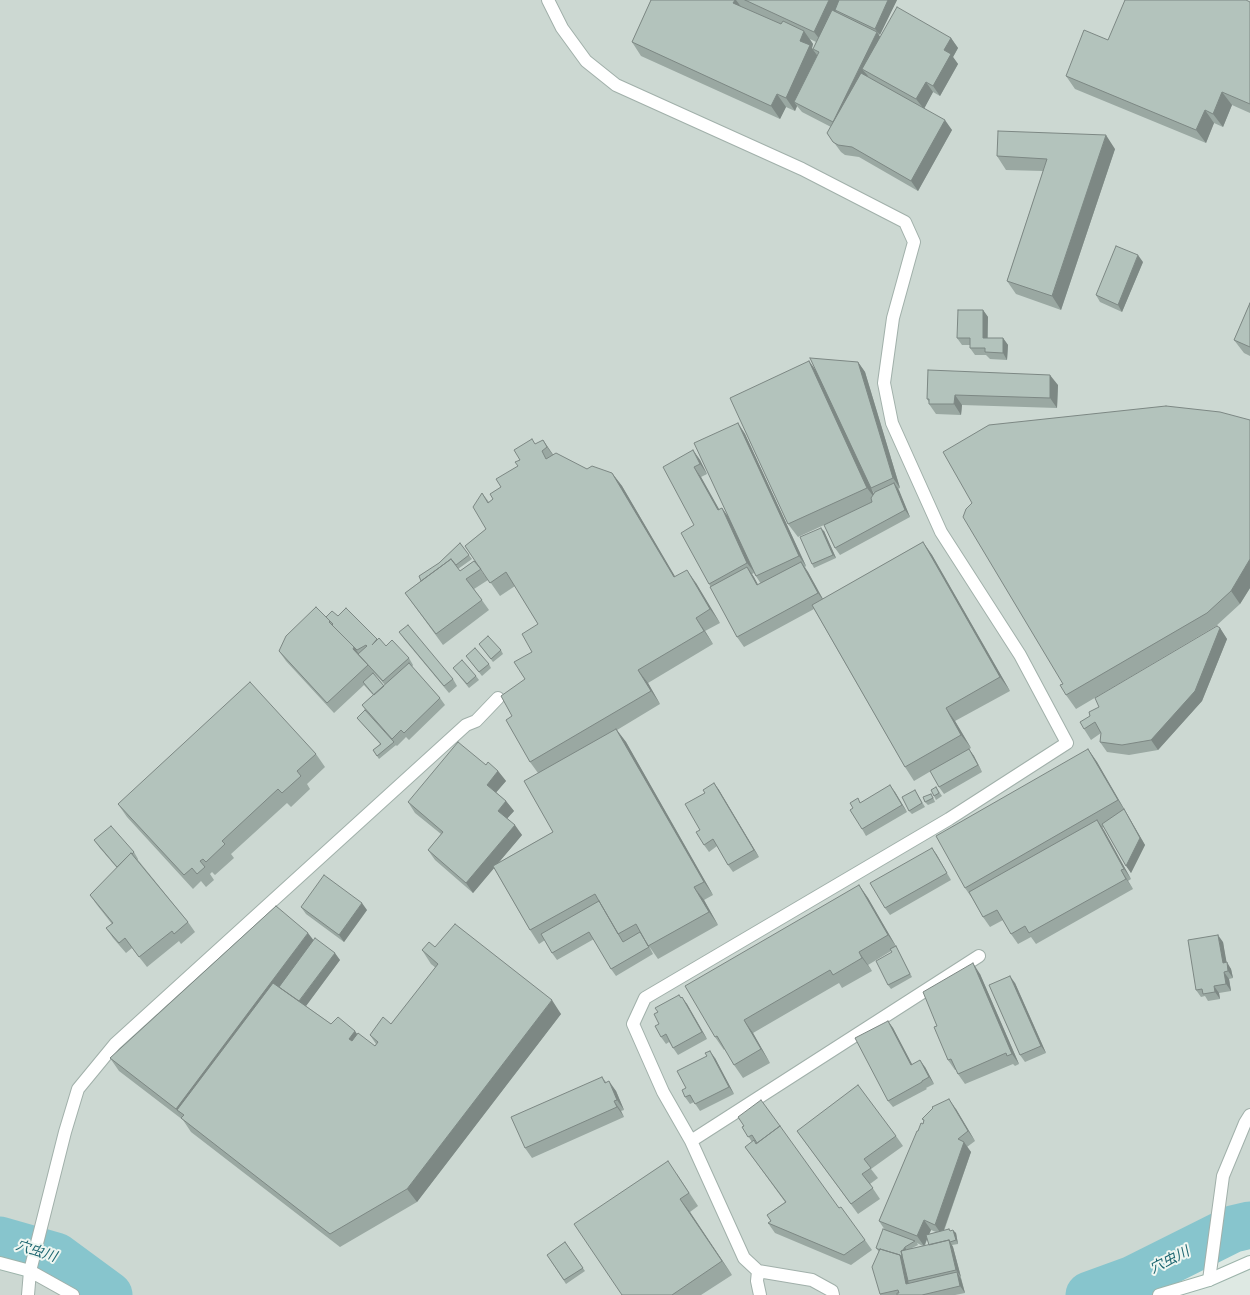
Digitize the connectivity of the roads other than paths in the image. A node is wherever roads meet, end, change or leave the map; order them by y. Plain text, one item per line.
1 (548, 0) edge
2 (498, 698) dead end
3 (979, 956) dead end
4 (1250, 1115) edge
5 (690, 1141) junction
6 (1250, 1262) edge
7 (0, 1263) edge
8 (758, 1270) junction
9 (30, 1271) junction
10 (1209, 1280) junction
11 (28, 1295) edge
12 (73, 1295) edge
13 (760, 1295) edge
14 (833, 1295) edge
15 (1159, 1295) edge

1 - 5 street
2 - 9 street
3 - 5 street
4 - 10 street
5 - 8 street
6 - 10 street
7 - 9 street
8 - 13 street
8 - 14 street
9 - 11 street
9 - 12 street
10 - 15 street

